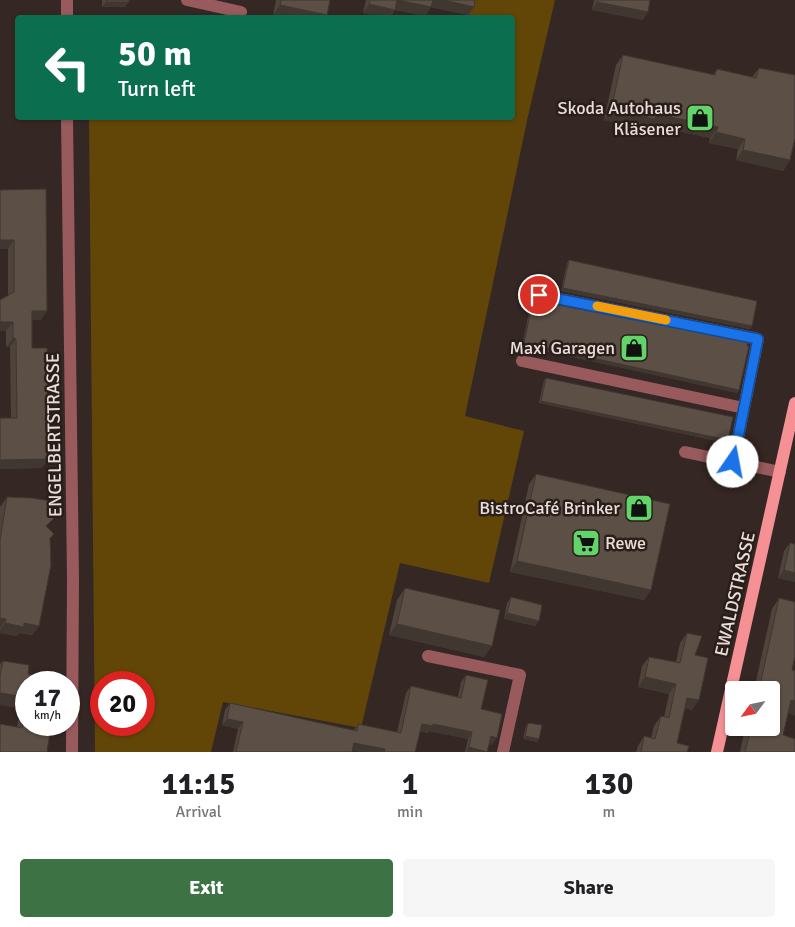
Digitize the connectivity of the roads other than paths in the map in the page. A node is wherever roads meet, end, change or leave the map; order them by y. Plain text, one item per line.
1 (67, 0) edge
2 (187, 0) edge
3 (242, 12) dead end
4 (67, 15) edge
5 (68, 120) edge
6 (539, 295) dead end
7 (522, 360) dead end
8 (795, 403) edge
9 (744, 408) junction
10 (685, 452) dead end
11 (733, 462) junction
12 (780, 472) junction
13 (428, 656) dead end
14 (72, 752) edge
15 (503, 752) edge
16 (717, 752) edge

1 - 4 street
2 - 3 street
5 - 14 street, ENGELBERTSTRASSE
6 - 9 street
7 - 9 street
8 - 12 main road, EWALDSTRASSE
9 - 11 street
10 - 11 street
11 - 12 street
12 - 16 main road, EWALDSTRASSE
13 - 15 street

